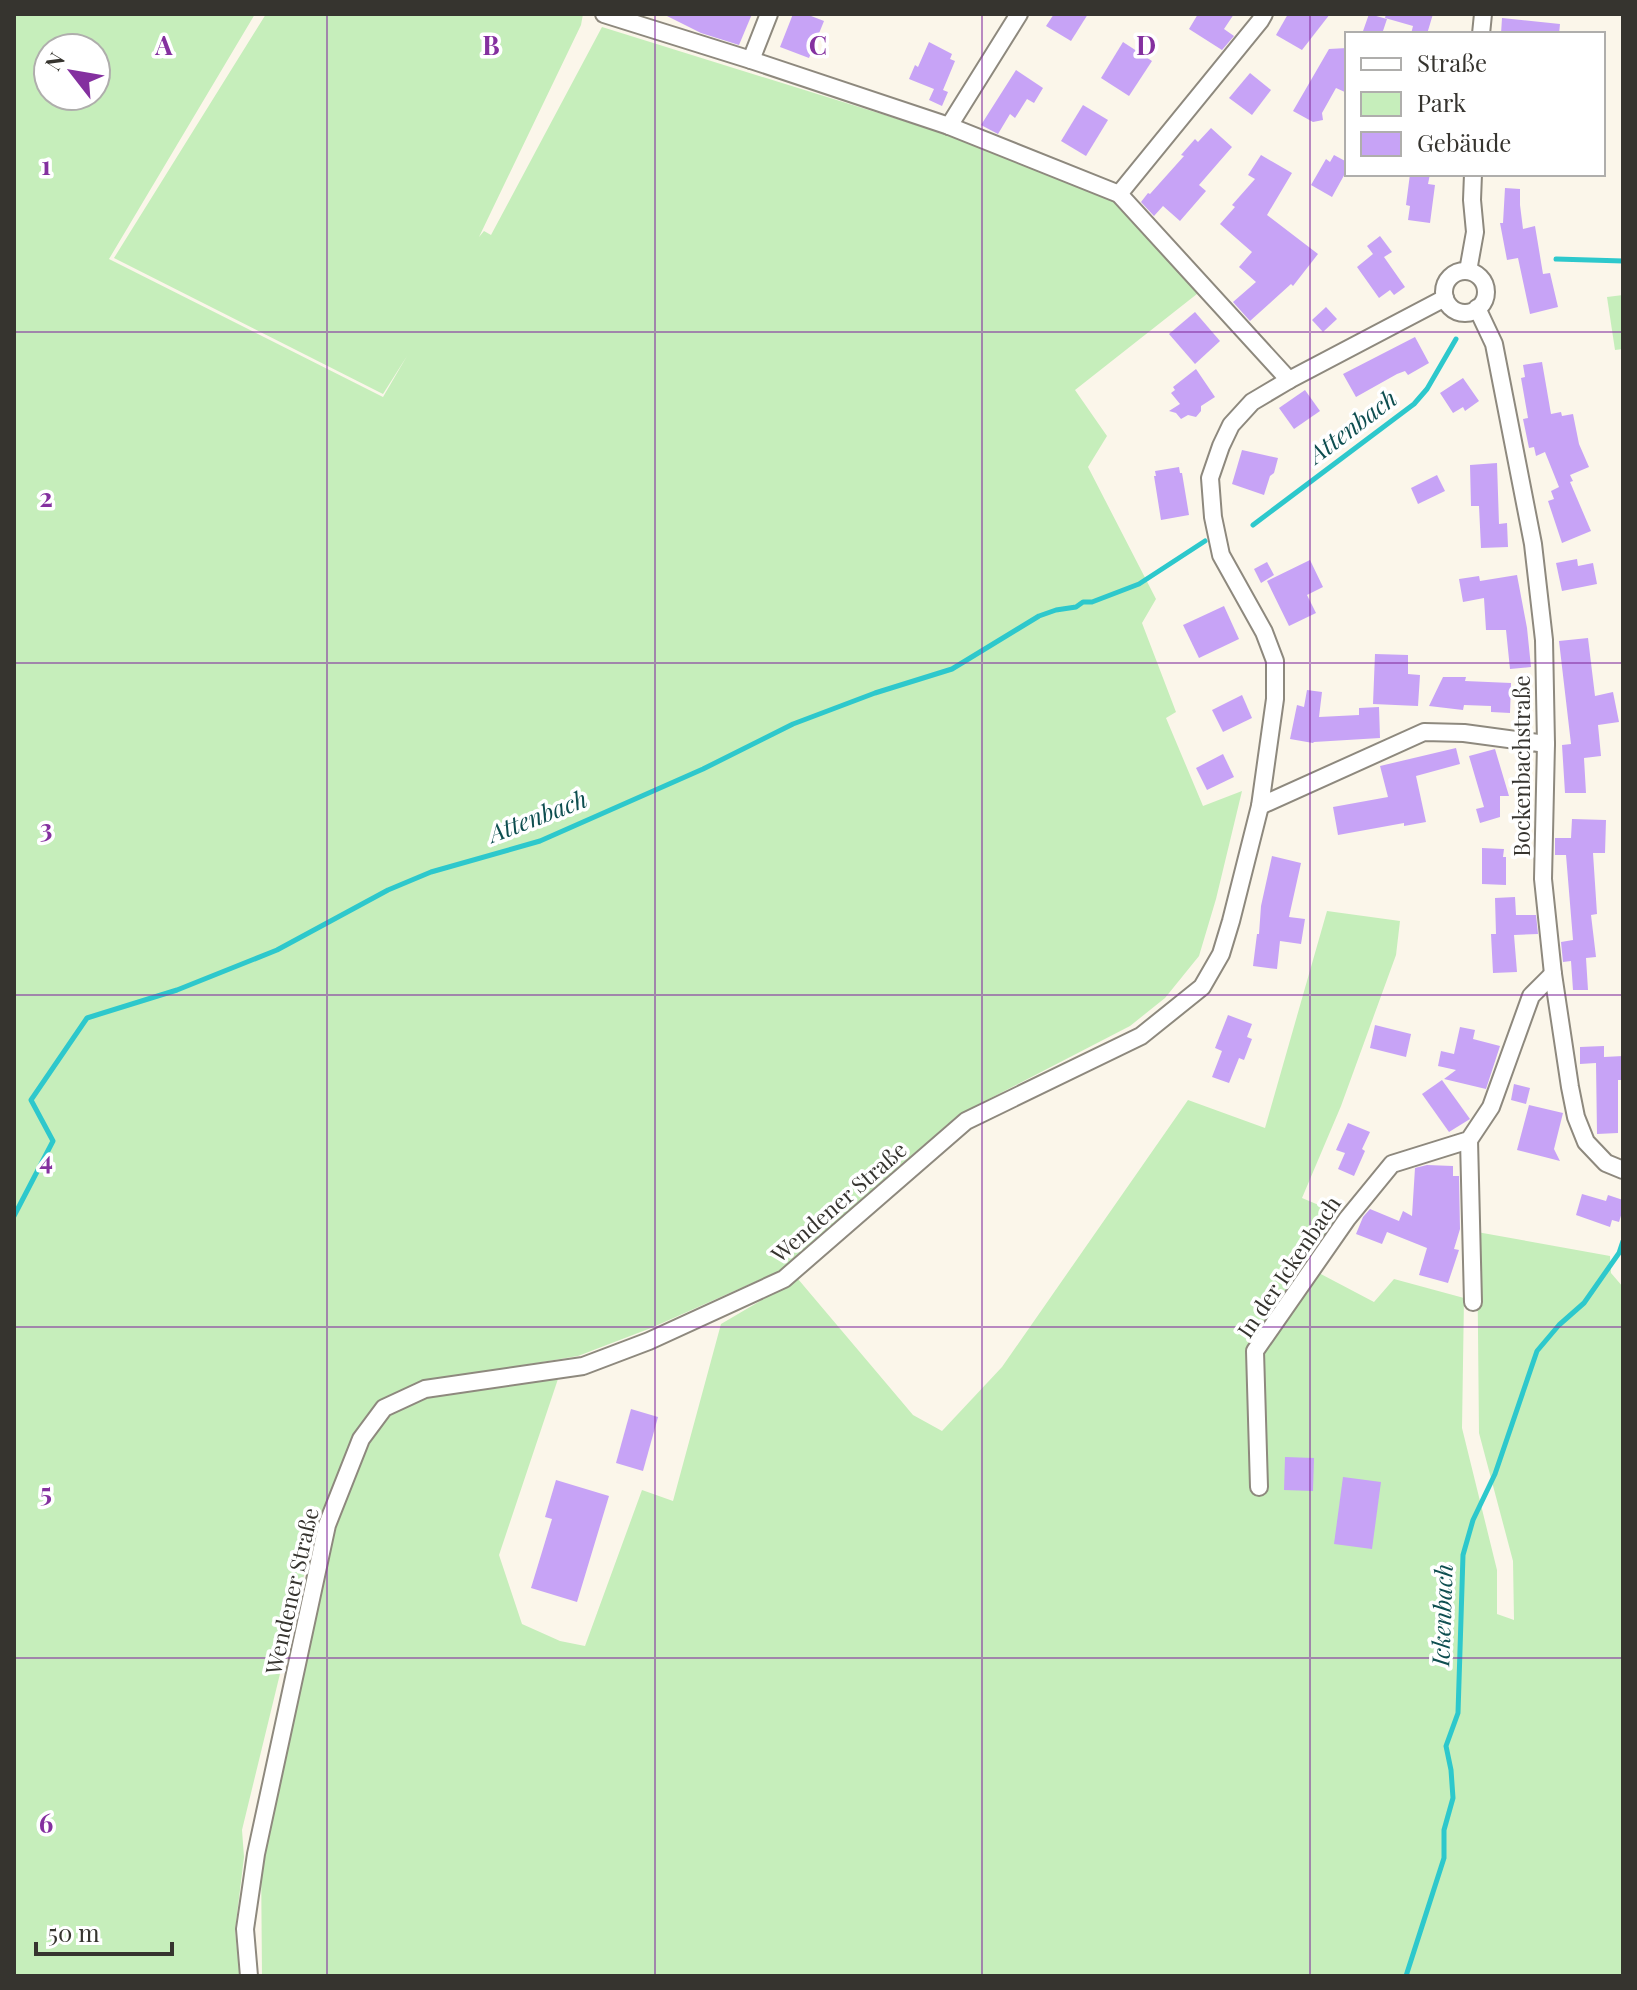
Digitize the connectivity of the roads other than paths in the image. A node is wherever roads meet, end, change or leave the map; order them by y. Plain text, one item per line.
1 (604, 14) edge
2 (769, 14) edge
3 (1019, 14) edge
4 (1264, 14) edge
5 (751, 60) junction
6 (949, 126) junction
7 (1473, 176) edge
8 (1119, 194) junction
9 (1468, 271) junction
10 (1445, 298) junction
11 (1477, 308) junction
12 (1289, 380) junction
13 (1546, 744) junction
14 (1260, 806) junction
15 (1553, 974) junction
16 (1469, 1140) junction
17 (1623, 1170) edge
18 (1473, 1302) dead end
19 (1259, 1487) dead end
20 (249, 1976) edge

1 - 5 street
2 - 5 street
3 - 6 street
4 - 8 street
5 - 6 street
6 - 8 street
7 - 9 street
8 - 12 street
9 - 10 street
9 - 11 street
10 - 11 street
10 - 12 street
11 - 13 street, Bockenbachstraße
12 - 14 street
13 - 14 street
13 - 15 street, Bockenbachstraße
14 - 20 street, Wendener Straße
15 - 16 street
15 - 17 street, Bockenbachstraße
16 - 18 street
16 - 19 street, In der Ickenbach

